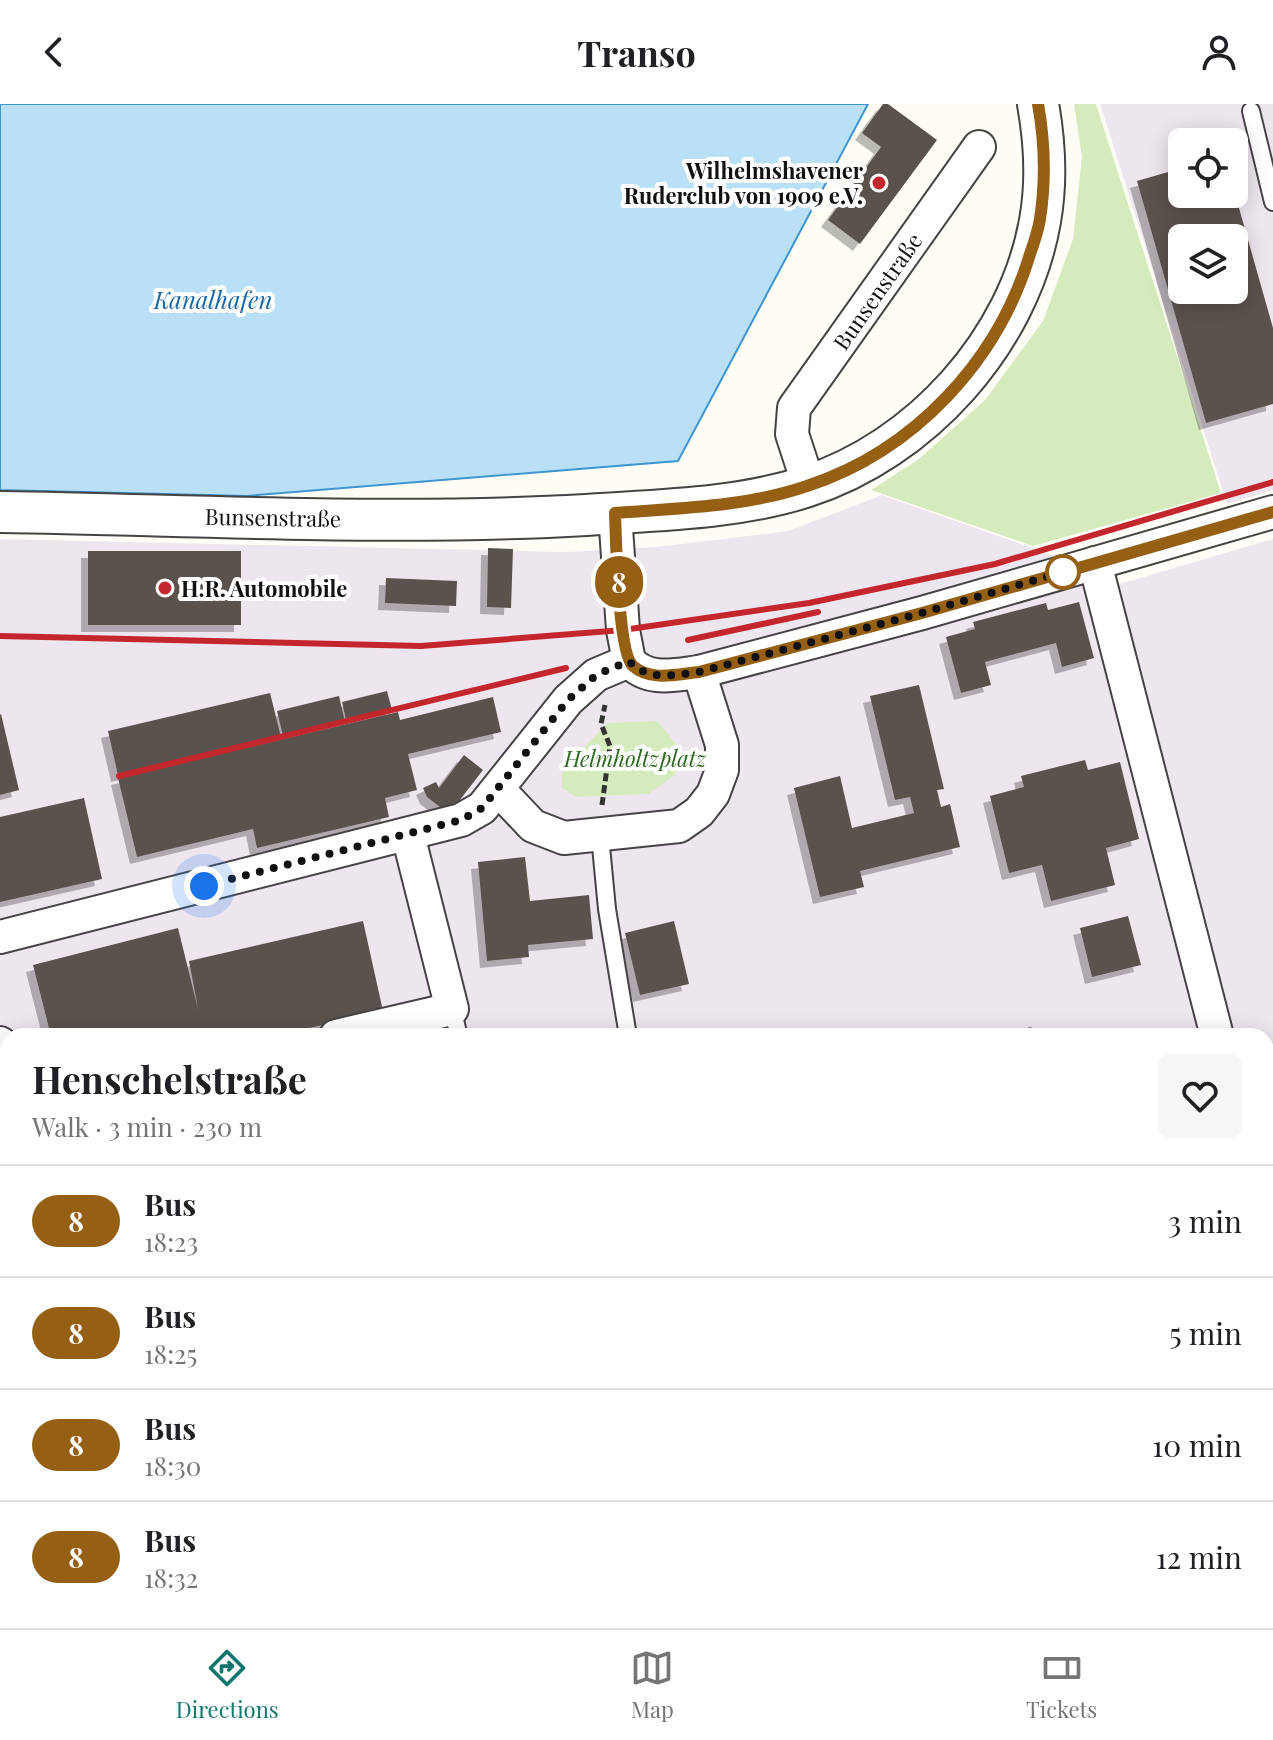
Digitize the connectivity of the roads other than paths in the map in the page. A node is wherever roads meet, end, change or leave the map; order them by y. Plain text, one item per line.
1 (1038, 104) edge
2 (1251, 111) dead end
3 (979, 147) dead end
4 (1273, 202) edge
5 (809, 486) junction
6 (0, 512) edge
7 (1273, 512) edge
8 (615, 513) junction
9 (1095, 563) junction
10 (629, 661) junction
11 (699, 672) junction
12 (498, 789) junction
13 (408, 835) junction
14 (600, 836) junction
15 (0, 937) edge
16 (456, 1022) edge
17 (405, 1028) edge
18 (627, 1028) edge
19 (1215, 1028) edge

1 - 5 street, Bunsenstraße
2 - 4 lane
3 - 5 street, Bunsenstraße
5 - 8 street, Bunsenstraße
6 - 8 street, Bunsenstraße
7 - 9 street
8 - 10 street
9 - 11 street
9 - 19 street
10 - 11 street
10 - 12 street
11 - 14 street
12 - 13 street
12 - 14 street
13 - 15 street
13 - 16 street
14 - 18 lane
16 - 17 street

